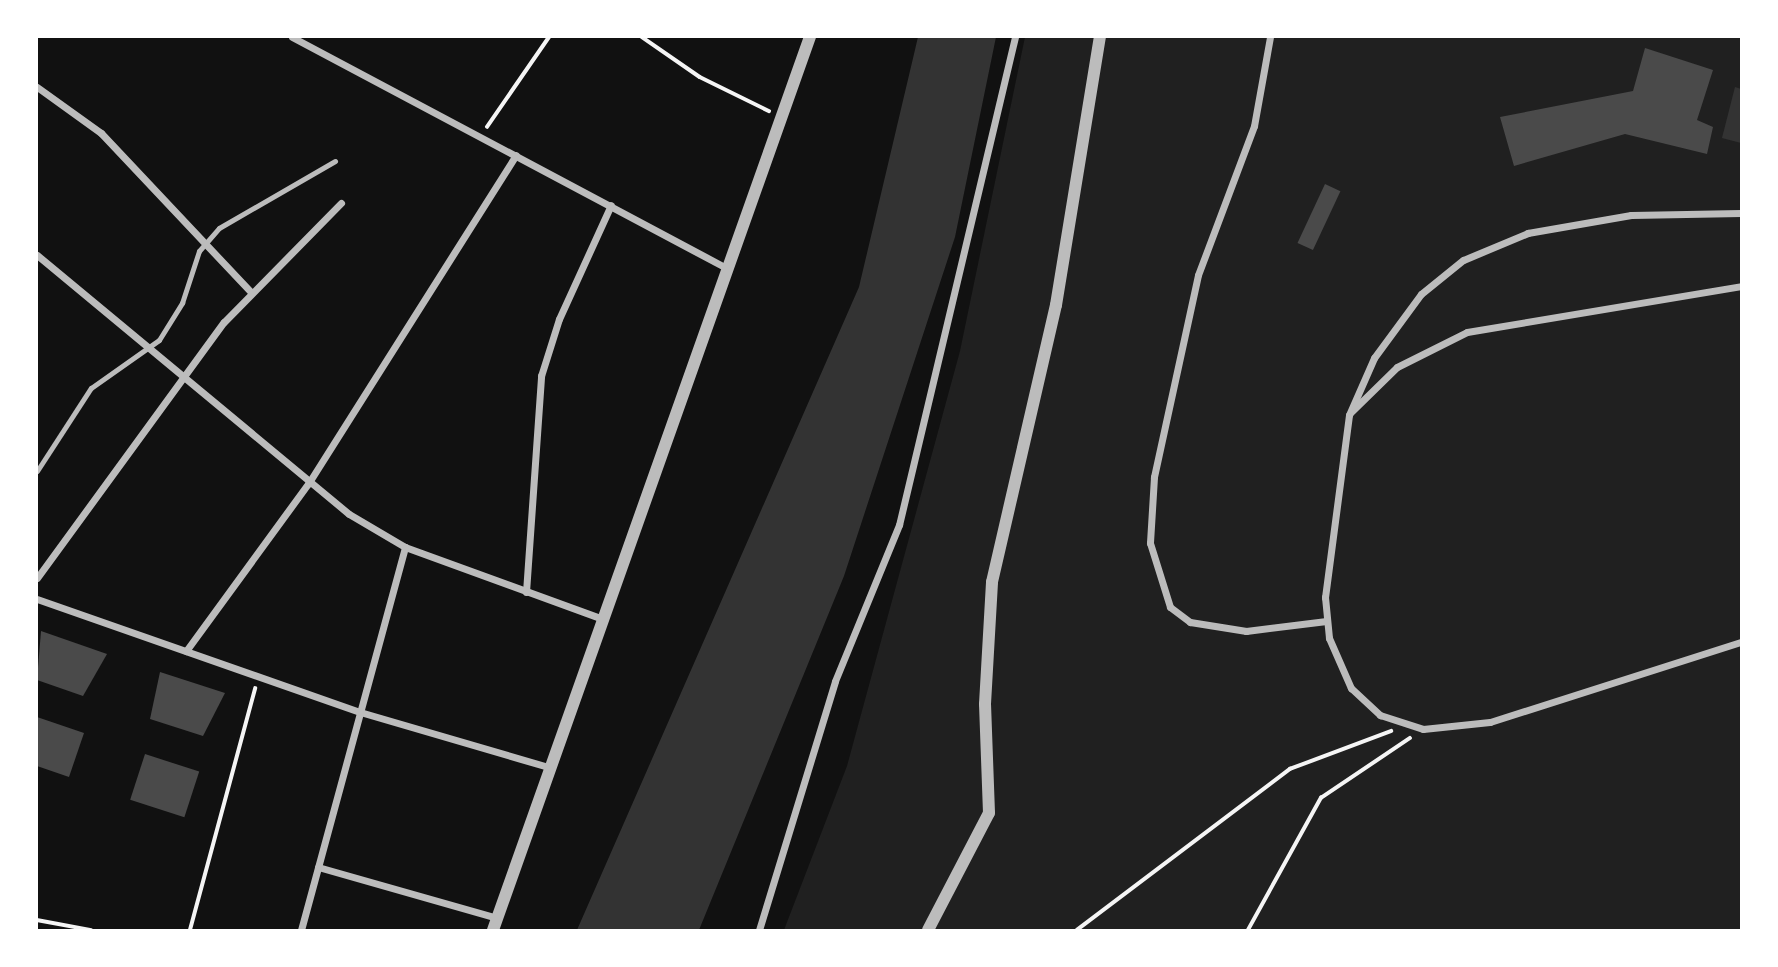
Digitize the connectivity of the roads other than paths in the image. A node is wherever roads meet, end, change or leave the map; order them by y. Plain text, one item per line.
1 (292, 37) edge
2 (810, 37) edge
3 (1015, 37) edge
4 (1100, 37) edge
5 (1270, 37) edge
6 (37, 87) edge
7 (516, 155) junction
8 (335, 162) dead end
9 (341, 202) dead end
10 (611, 205) junction
11 (1741, 213) edge
12 (205, 244) junction
13 (37, 255) edge
14 (726, 268) junction
15 (1741, 286) edge
16 (250, 291) junction
17 (149, 351) junction
18 (180, 379) junction
19 (1349, 415) junction
20 (37, 471) edge
21 (308, 485) junction
22 (405, 547) junction
23 (37, 578) edge
24 (526, 592) junction
25 (37, 599) edge
26 (600, 618) junction
27 (1326, 621) junction
28 (1741, 642) edge
29 (186, 651) junction
30 (360, 712) junction
31 (548, 767) junction
32 (318, 867) junction
33 (495, 924) edge
34 (301, 930) edge
35 (759, 930) edge
36 (928, 930) edge

1 - 7 street
2 - 14 street
3 - 35 street
4 - 36 street
5 - 27 street
6 - 12 street
7 - 10 street
7 - 21 street
8 - 12 lane
9 - 16 street
10 - 14 street
10 - 24 street
11 - 19 street
12 - 16 street
12 - 17 lane
13 - 17 street
14 - 26 street
15 - 19 street
16 - 18 street
17 - 18 street
17 - 20 lane
18 - 21 street
18 - 23 street
19 - 27 street
21 - 22 street
21 - 29 street
22 - 24 street
22 - 30 street
24 - 26 street
25 - 29 street
26 - 31 street
27 - 28 street
29 - 30 street
30 - 31 street
30 - 32 street
31 - 33 street
32 - 33 street
32 - 34 street

